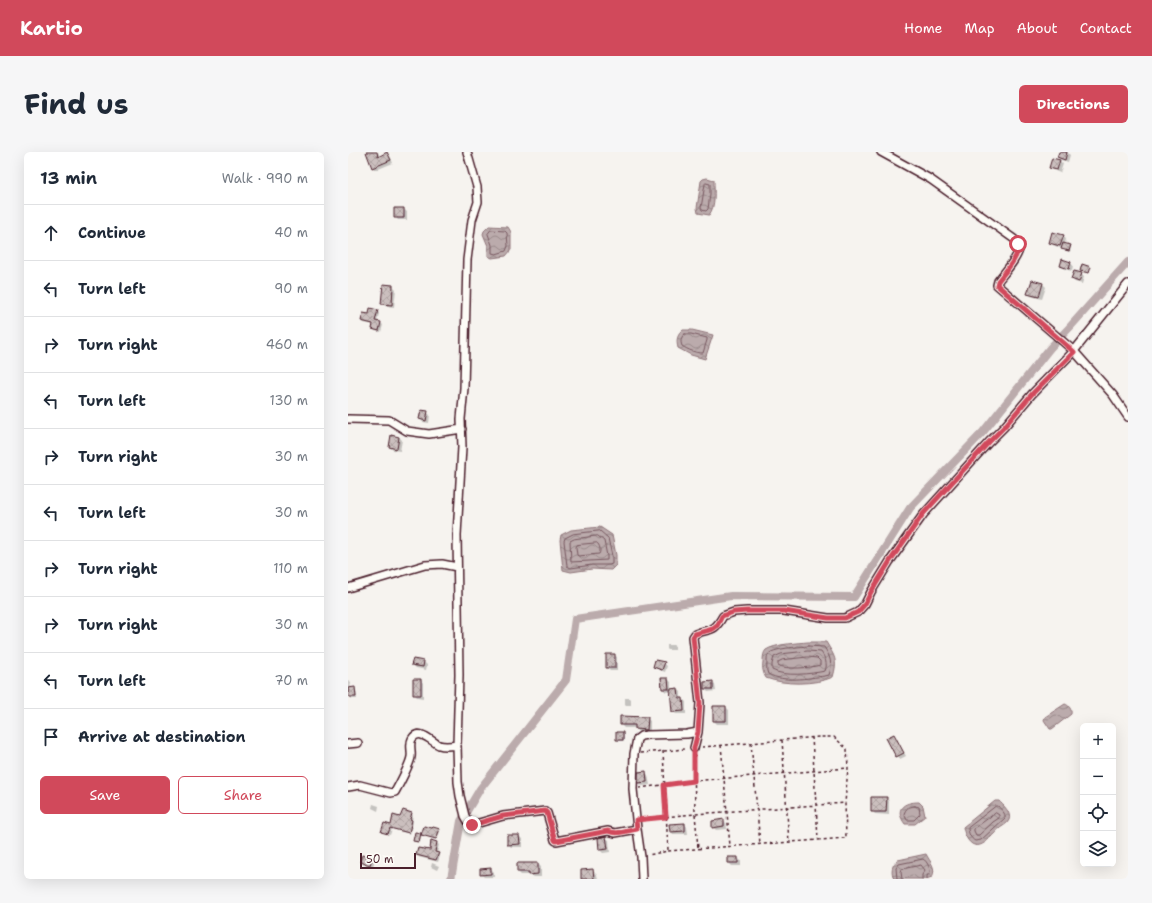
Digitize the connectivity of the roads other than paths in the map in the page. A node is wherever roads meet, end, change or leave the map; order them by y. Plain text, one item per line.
1 (467, 152) edge
2 (881, 152) edge
3 (1128, 284) edge
4 (1071, 349) junction
5 (1128, 417) edge
6 (348, 419) edge
7 (462, 429) junction
8 (457, 567) junction
9 (348, 588) edge
10 (698, 732) junction
11 (358, 743) dead end
12 (348, 744) edge
13 (458, 745) junction
14 (694, 748) road end
15 (348, 787) edge
16 (637, 829) junction
17 (642, 879) edge

1 - 7 street
2 - 4 street
3 - 4 street
4 - 5 street
4 - 10 street
6 - 7 street
7 - 8 street
8 - 9 street
8 - 13 street
10 - 14 street
10 - 16 street
11 - 12 street
13 - 15 street
13 - 16 street
16 - 17 street

